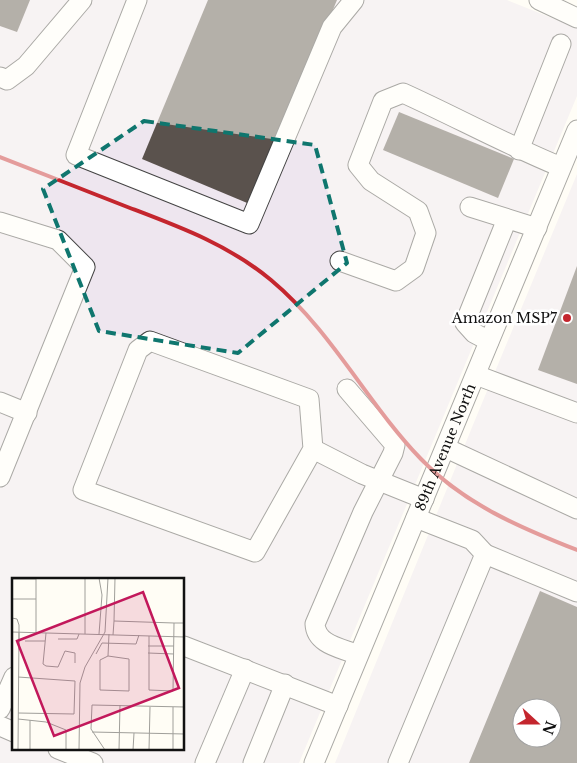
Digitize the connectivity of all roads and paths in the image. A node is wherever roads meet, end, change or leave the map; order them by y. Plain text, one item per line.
1 (82, 0) edge
2 (137, 0) edge
3 (354, 0) edge
4 (539, 0) edge
5 (577, 18) edge
6 (561, 44) dead end
7 (0, 77) edge
8 (577, 130) edge
9 (519, 150) junction
10 (562, 168) junction
11 (470, 207) dead end
12 (507, 220) junction
13 (0, 222) edge
14 (537, 228) junction
15 (340, 261) dead end
16 (489, 341) junction
17 (476, 375) junction
18 (347, 389) dead end
19 (0, 402) edge
20 (27, 412) junction
21 (577, 413) edge
22 (446, 448) junction
23 (313, 449) junction
24 (0, 477) edge
25 (377, 481) junction
26 (424, 499) junction
27 (577, 509) edge
28 (416, 518) junction
29 (485, 554) junction
30 (577, 592) edge
31 (185, 646) edge
32 (358, 655) junction
33 (245, 669) junction
34 (12, 682) edge
35 (285, 684) junction
36 (338, 706) junction
37 (0, 709) edge
38 (0, 726) edge
39 (12, 731) edge
40 (60, 750) edge
41 (92, 763) edge
42 (205, 763) edge
43 (253, 763) edge
44 (314, 763) edge
45 (398, 763) edge

1 - 7 street
2 - 3 street
4 - 5 street
6 - 9 street
8 - 10 street, 89th Avenue North
9 - 10 street
9 - 15 street
10 - 14 street, 89th Avenue North
11 - 12 street
12 - 14 street
12 - 16 street
13 - 20 street
14 - 16 street, 89th Avenue North
16 - 17 street, 89th Avenue North
17 - 21 street
17 - 22 street, 89th Avenue North
18 - 25 street
19 - 20 street
20 - 24 street
22 - 26 street, 89th Avenue North
22 - 27 street
23 - 23 street
23 - 25 street
25 - 26 street
25 - 32 street
26 - 28 street, 89th Avenue North
28 - 29 street
28 - 32 street, 89th Avenue North
29 - 30 street
29 - 45 street
31 - 33 street
32 - 36 street, 89th Avenue North
33 - 35 street
33 - 42 street
34 - 37 street
35 - 36 street
35 - 43 street
36 - 44 street, 89th Avenue North
38 - 39 street
40 - 41 street

